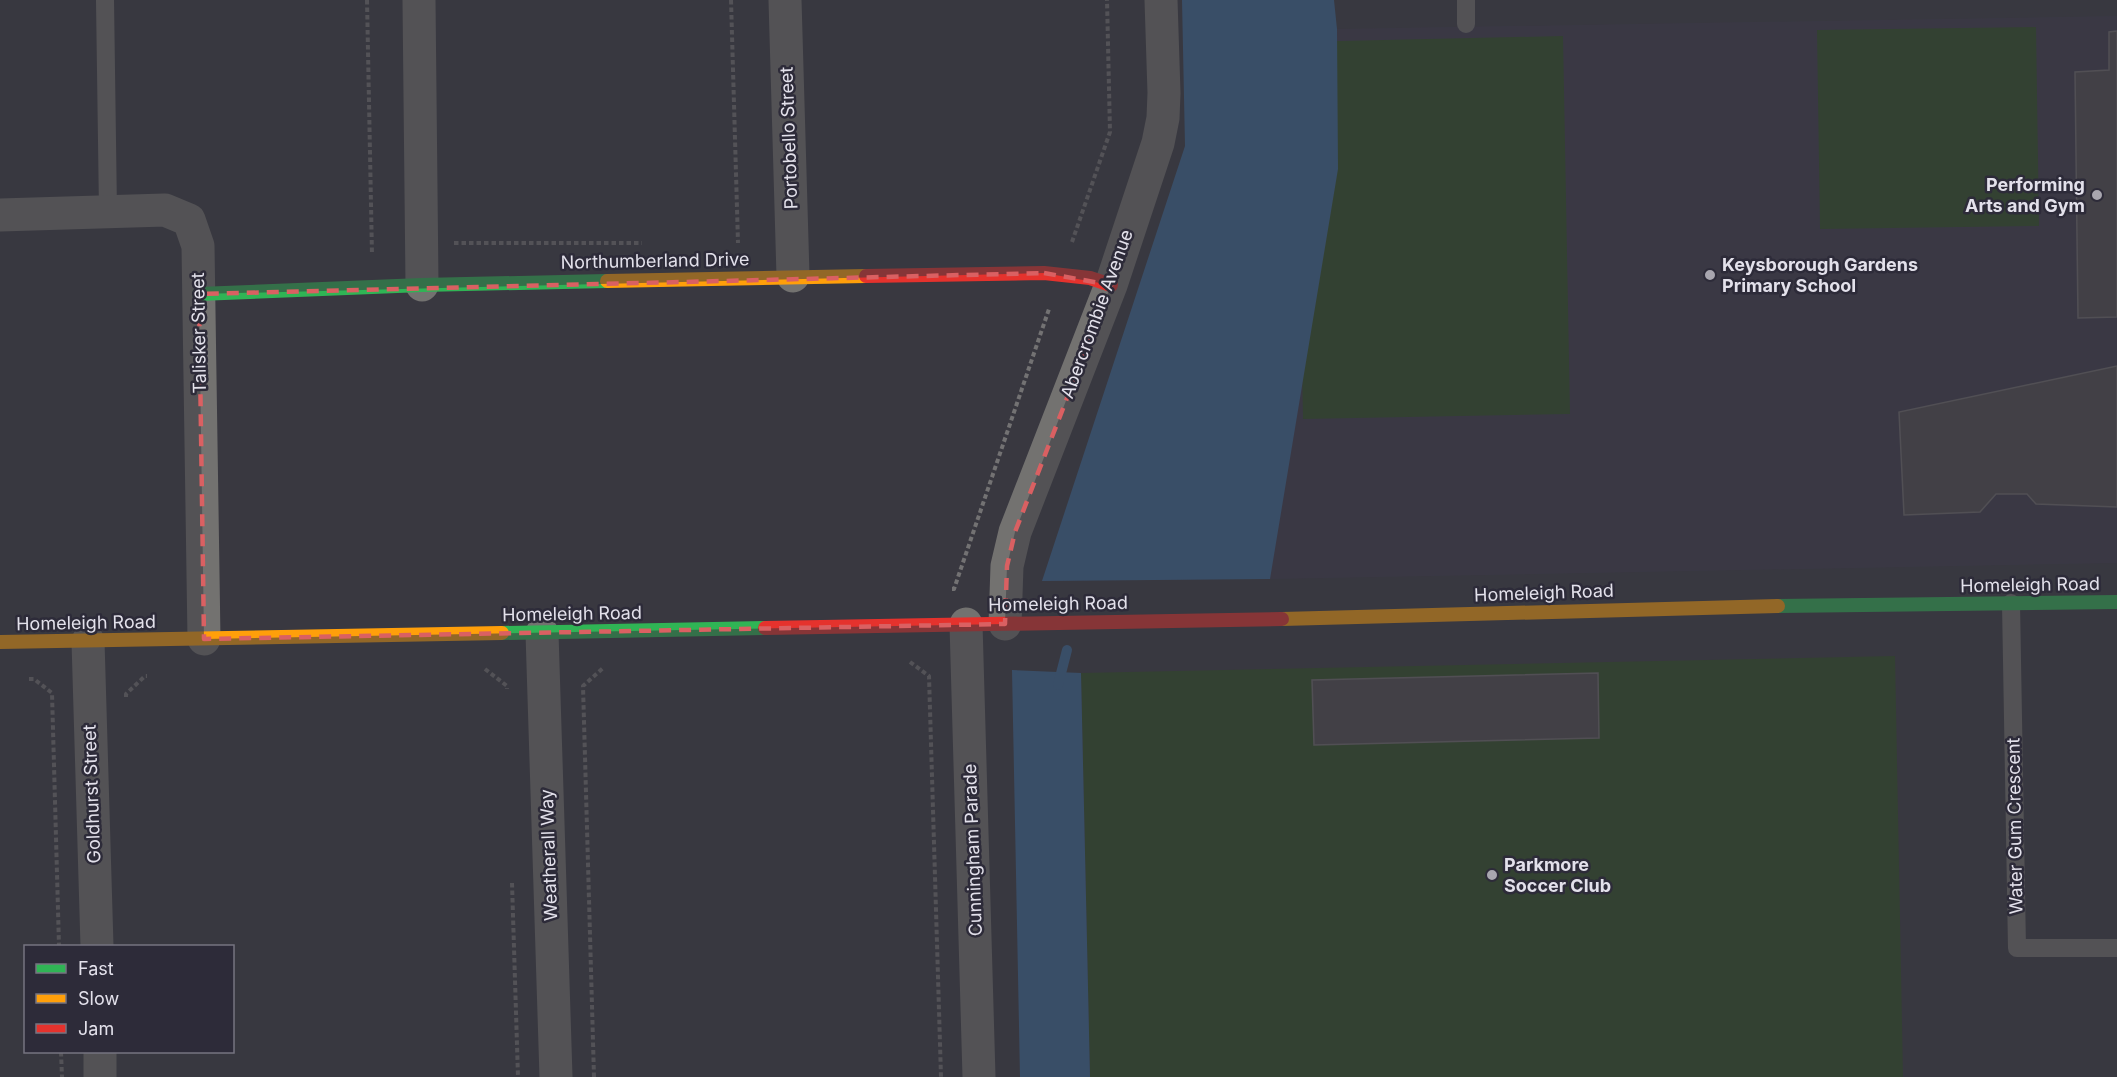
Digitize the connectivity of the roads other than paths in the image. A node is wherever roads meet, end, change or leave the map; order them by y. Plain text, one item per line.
1 (105, 0) edge
2 (419, 0) edge
3 (785, 0) edge
4 (1161, 0) edge
5 (1466, 0) edge
6 (1466, 24) dead end
7 (108, 212) junction
8 (0, 215) edge
9 (793, 276) junction
10 (422, 285) junction
11 (1111, 285) junction
12 (199, 294) junction
13 (2117, 602) edge
14 (2011, 603) junction
15 (966, 624) junction
16 (1005, 624) junction
17 (542, 633) junction
18 (204, 639) junction
19 (88, 641) junction
20 (0, 642) edge
21 (97, 945) edge
22 (2117, 948) edge
23 (100, 1053) edge
24 (100, 1077) edge
25 (556, 1077) edge
26 (979, 1077) edge

1 - 7 lane
2 - 10 street
3 - 9 street, Portobello Street
4 - 11 street, Abercrombie Avenue
5 - 6 lane
7 - 8 street, Talisker Street
7 - 12 street, Talisker Street
9 - 10 street, Northumberland Drive
9 - 11 street, Northumberland Drive
10 - 12 street, Northumberland Drive
11 - 16 street, Abercrombie Avenue
12 - 18 street, Talisker Street
13 - 14 street, Homeleigh Road
14 - 16 street, Homeleigh Road
14 - 22 lane, Water Gum Crescent
15 - 16 street, Homeleigh Road
15 - 17 street, Homeleigh Road
15 - 26 street, Cunningham Parade
17 - 18 street, Homeleigh Road
17 - 25 street, Weatherall Way
18 - 19 street, Homeleigh Road
19 - 20 street, Homeleigh Road
19 - 21 street, Goldhurst Street
23 - 24 street

